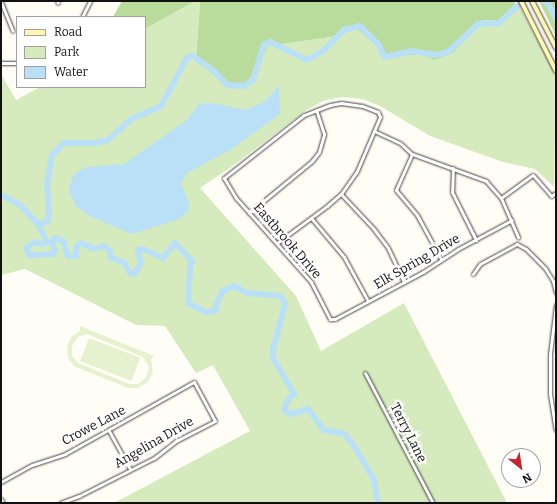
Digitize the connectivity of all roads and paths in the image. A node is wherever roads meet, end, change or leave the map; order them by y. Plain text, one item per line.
1 (90, 1) edge
2 (521, 1) edge
3 (532, 1) edge
4 (1, 2) edge
5 (82, 16) edge
6 (13, 30) dead end
7 (556, 48) edge
8 (1, 63) edge
9 (16, 63) edge
10 (556, 71) edge
11 (316, 110) junction
12 (374, 131) junction
13 (412, 154) junction
14 (453, 168) junction
15 (556, 193) edge
16 (341, 194) junction
17 (501, 198) junction
18 (249, 213) junction
19 (312, 219) junction
20 (512, 220) junction
21 (518, 237) dead end
22 (476, 240) junction
23 (277, 243) junction
24 (441, 260) junction
25 (473, 274) dead end
26 (404, 282) junction
27 (556, 293) edge
28 (368, 301) junction
29 (556, 306) edge
30 (332, 320) joint
31 (365, 373) dead end
32 (194, 382) joint
33 (109, 430) junction
34 (556, 430) edge
35 (130, 469) junction
36 (1, 482) edge
37 (1, 499) edge
38 (3, 503) edge
39 (60, 503) edge
40 (433, 503) edge

1 - 5 street
2 - 10 main road
3 - 7 main road
4 - 6 street
8 - 9 street
11 - 12 street
11 - 18 street
11 - 18 street, Eastbrook Drive
12 - 13 street
12 - 16 street
13 - 14 street
13 - 24 street
14 - 17 street
14 - 22 street
15 - 17 street
16 - 19 street
16 - 26 street
17 - 20 street
18 - 23 street, Eastbrook Drive
19 - 23 street
19 - 28 street
20 - 21 street
20 - 22 street, Elk Spring Drive
22 - 24 street, Elk Spring Drive
23 - 30 street, Eastbrook Drive
24 - 26 street, Elk Spring Drive
25 - 27 street
26 - 28 street, Elk Spring Drive
28 - 30 street, Elk Spring Drive
29 - 34 street
31 - 40 street, Terry Lane
32 - 33 street, Crowe Lane
32 - 35 street, Angelina Drive
33 - 35 street
33 - 36 street, Crowe Lane
35 - 39 street, Angelina Drive
37 - 38 street

